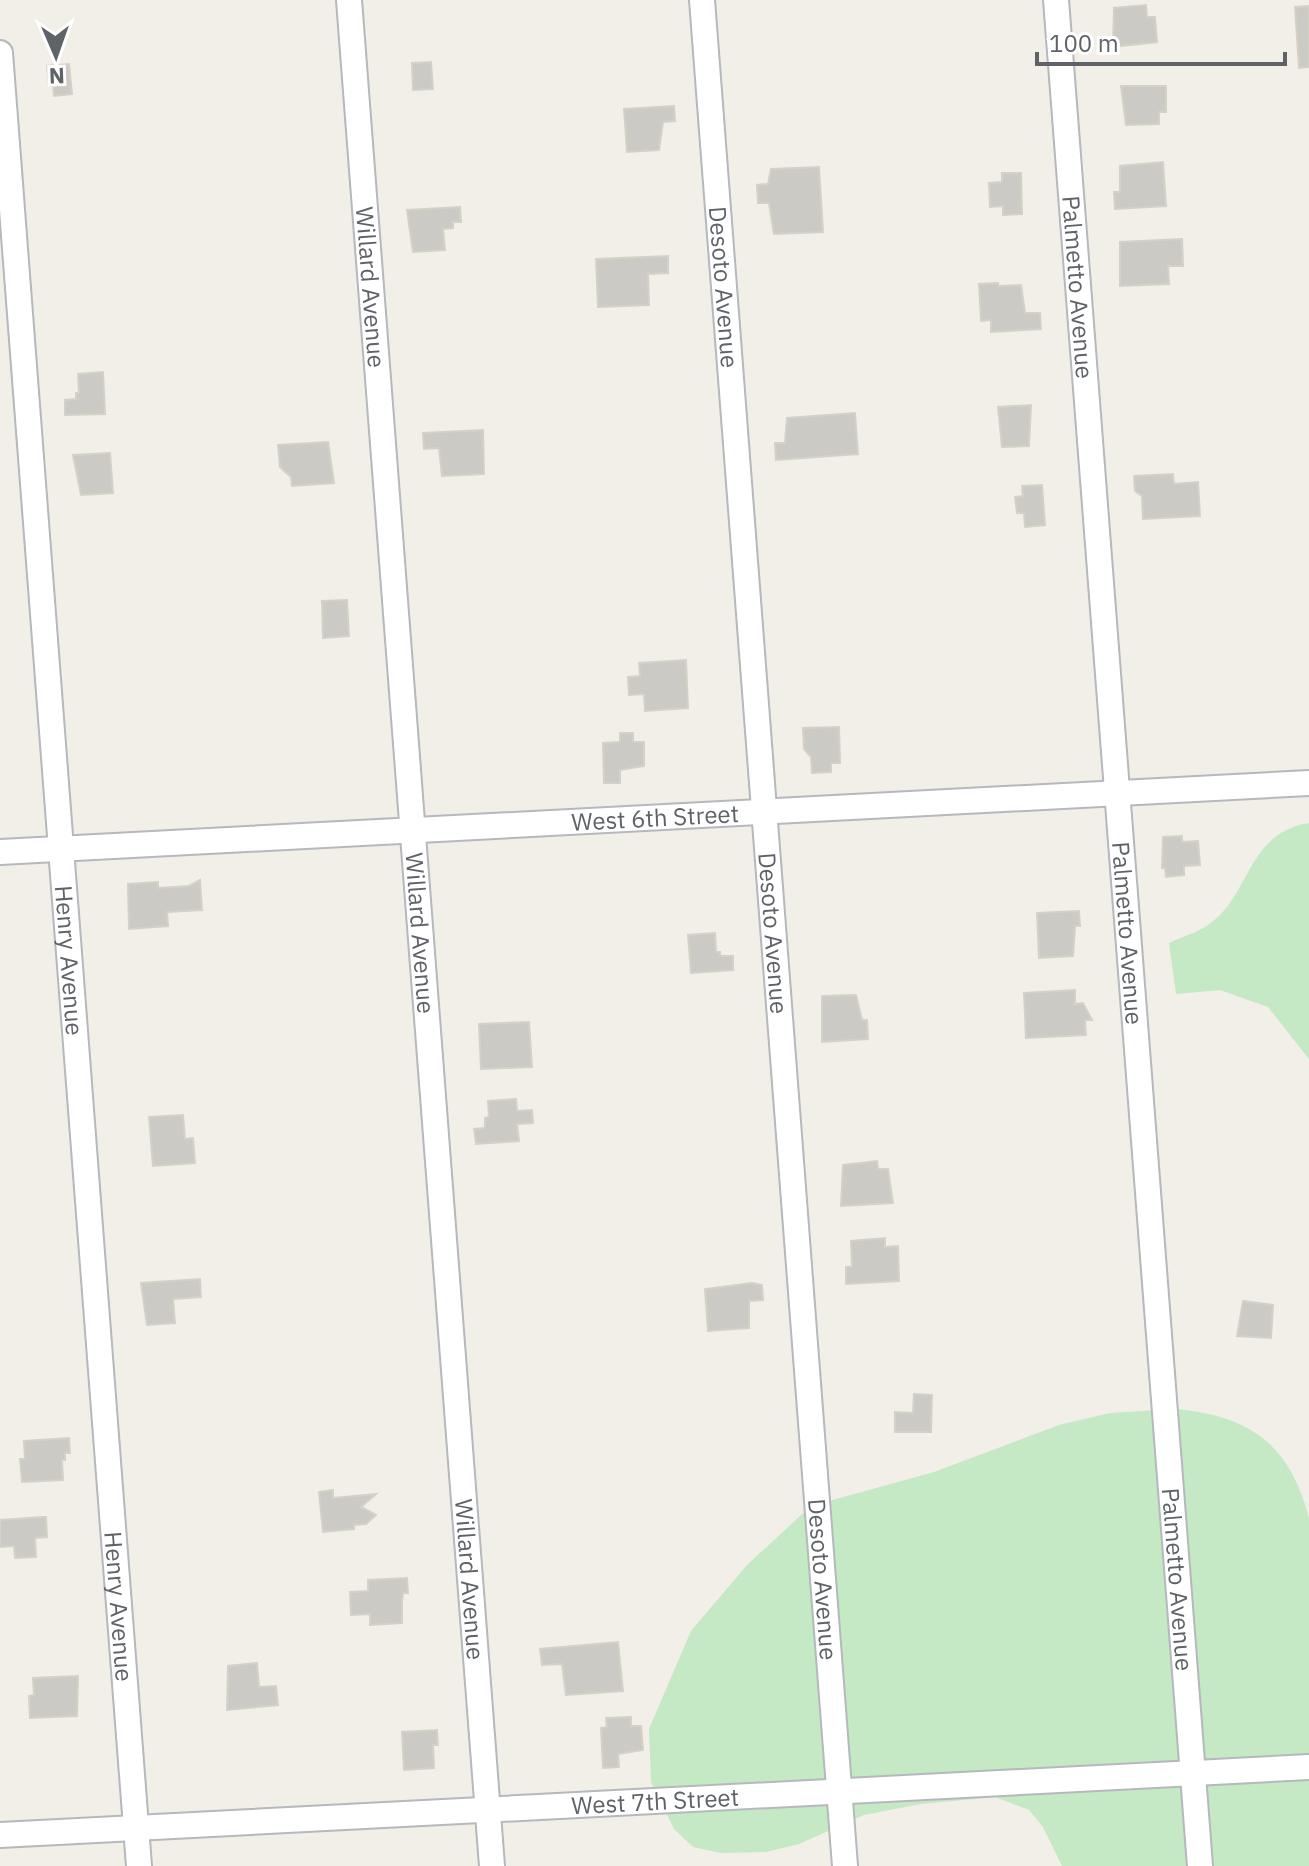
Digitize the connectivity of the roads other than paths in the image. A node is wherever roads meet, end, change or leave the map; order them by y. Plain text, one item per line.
1 (349, 0) edge
2 (702, 0) edge
3 (1056, 0) edge
4 (0, 53) edge
5 (1309, 783) edge
6 (1117, 793) junction
7 (764, 811) junction
8 (412, 829) junction
9 (61, 848) junction
10 (0, 852) edge
11 (1309, 1767) edge
12 (1193, 1773) junction
13 (839, 1792) junction
14 (488, 1809) junction
15 (136, 1828) junction
16 (0, 1835) edge
17 (139, 1866) edge
18 (492, 1866) edge
19 (845, 1866) edge
20 (1200, 1866) edge

1 - 8 street, Willard Avenue
2 - 7 street, Desoto Avenue
3 - 6 street, Palmetto Avenue
4 - 9 street, Henry Avenue
5 - 6 street, West 6th Street
6 - 7 street, West 6th Street
6 - 12 street, Palmetto Avenue
7 - 8 street, West 6th Street
7 - 13 street, Desoto Avenue
8 - 9 street, West 6th Street
8 - 14 street, Willard Avenue
9 - 10 street, West 6th Street
9 - 15 street, Henry Avenue
11 - 12 street, West 7th Street
12 - 13 street, West 7th Street
12 - 20 street, Palmetto Avenue
13 - 14 street, West 7th Street
13 - 19 street, Desoto Avenue
14 - 15 street, West 7th Street
14 - 18 street, Willard Avenue
15 - 16 street, West 7th Street
15 - 17 street, Henry Avenue

